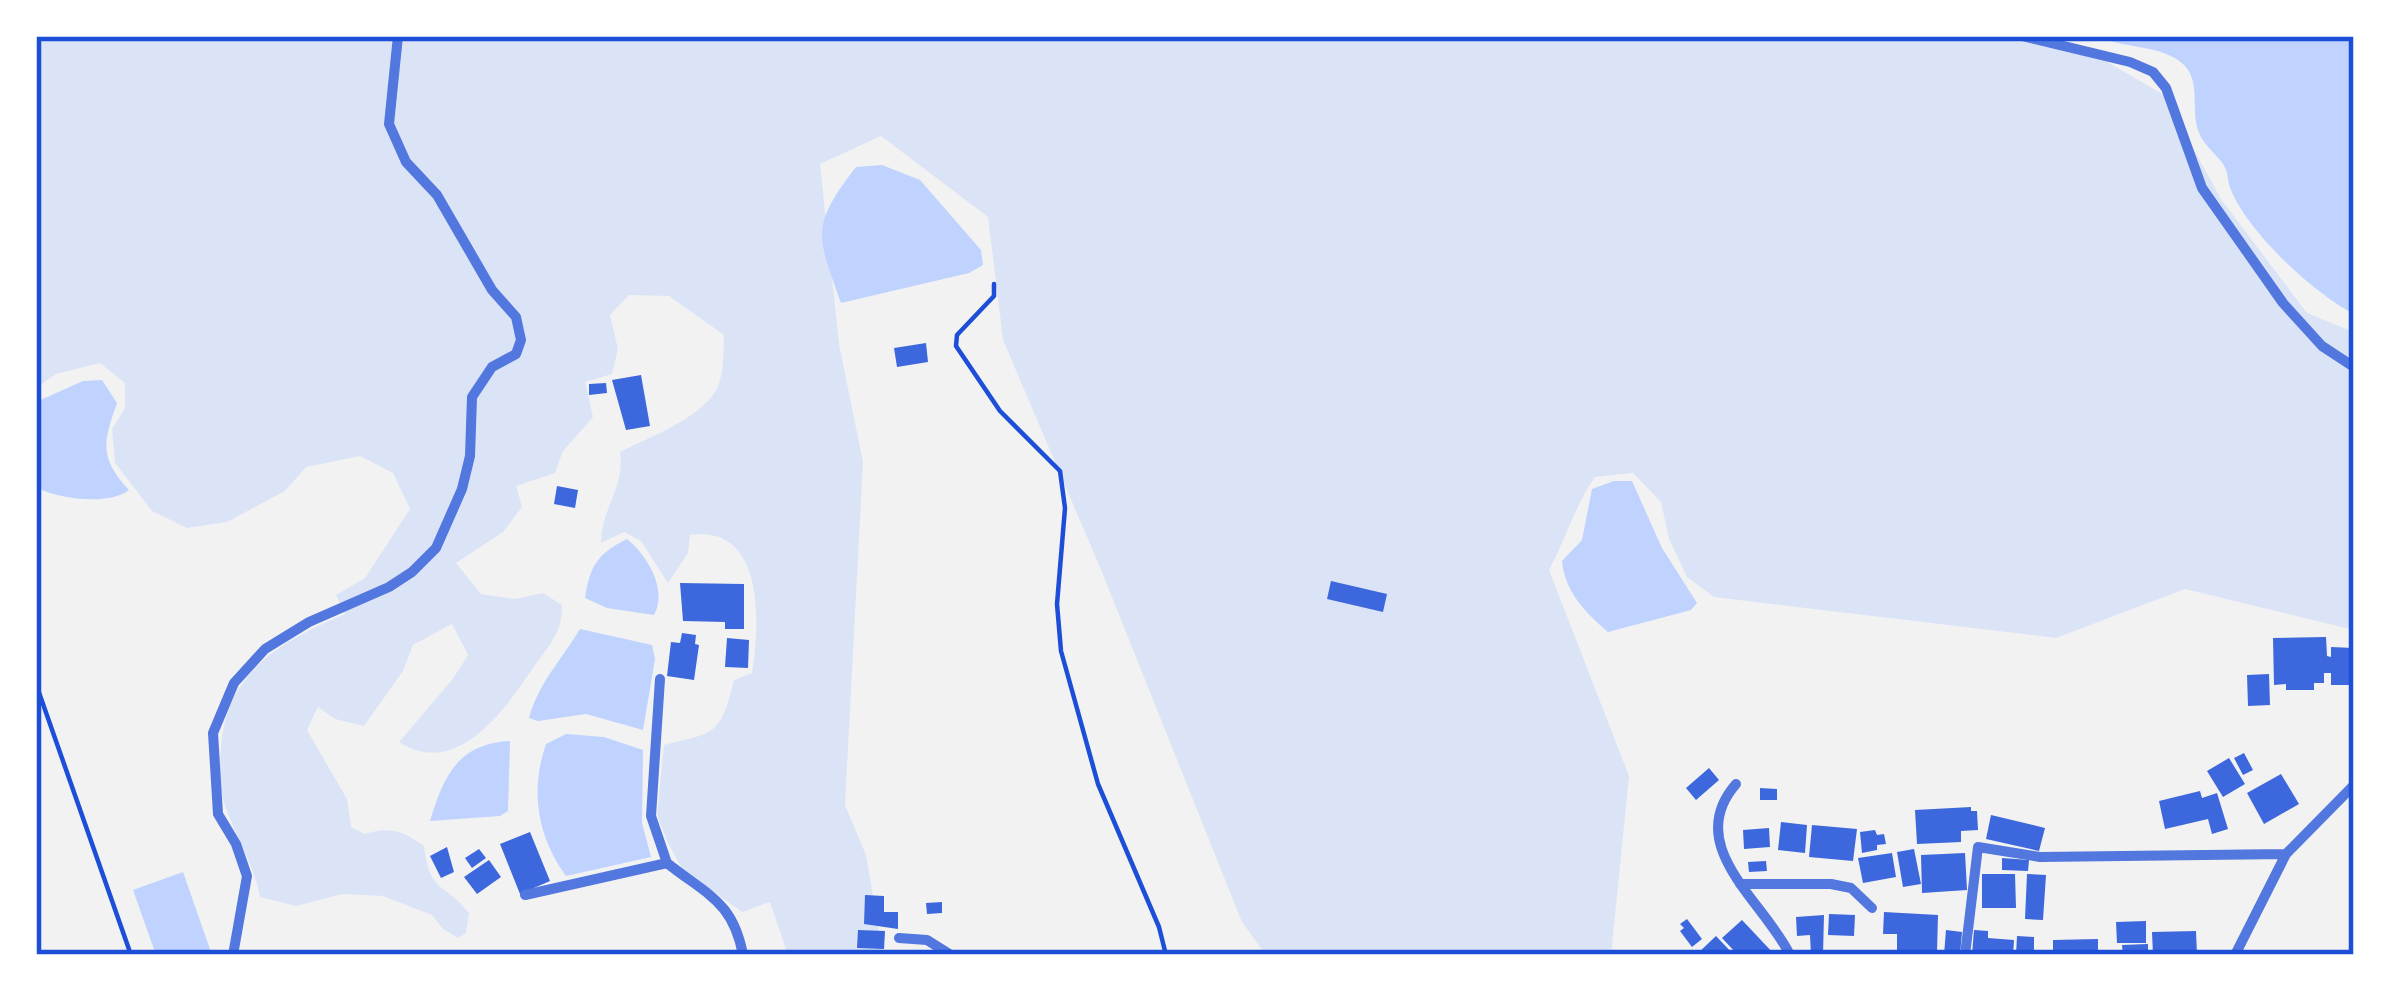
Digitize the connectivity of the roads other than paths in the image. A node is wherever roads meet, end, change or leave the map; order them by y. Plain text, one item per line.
1 (398, 36) edge
2 (2022, 36) edge
3 (2354, 368) edge
4 (660, 679) dead end
5 (1736, 784) dead end
6 (2354, 785) edge
7 (2286, 854) junction
8 (667, 863) junction
9 (1740, 884) junction
10 (525, 895) dead end
11 (1872, 908) dead end
12 (899, 938) dead end
13 (232, 955) edge
14 (742, 955) edge
15 (951, 955) edge
16 (1790, 955) edge
17 (1965, 955) edge
18 (2235, 955) edge

1 - 13 street
2 - 3 street
4 - 8 street
5 - 9 street
6 - 7 street
7 - 17 street
7 - 18 street
8 - 10 street
8 - 14 street
9 - 11 street
9 - 16 street
12 - 15 street

